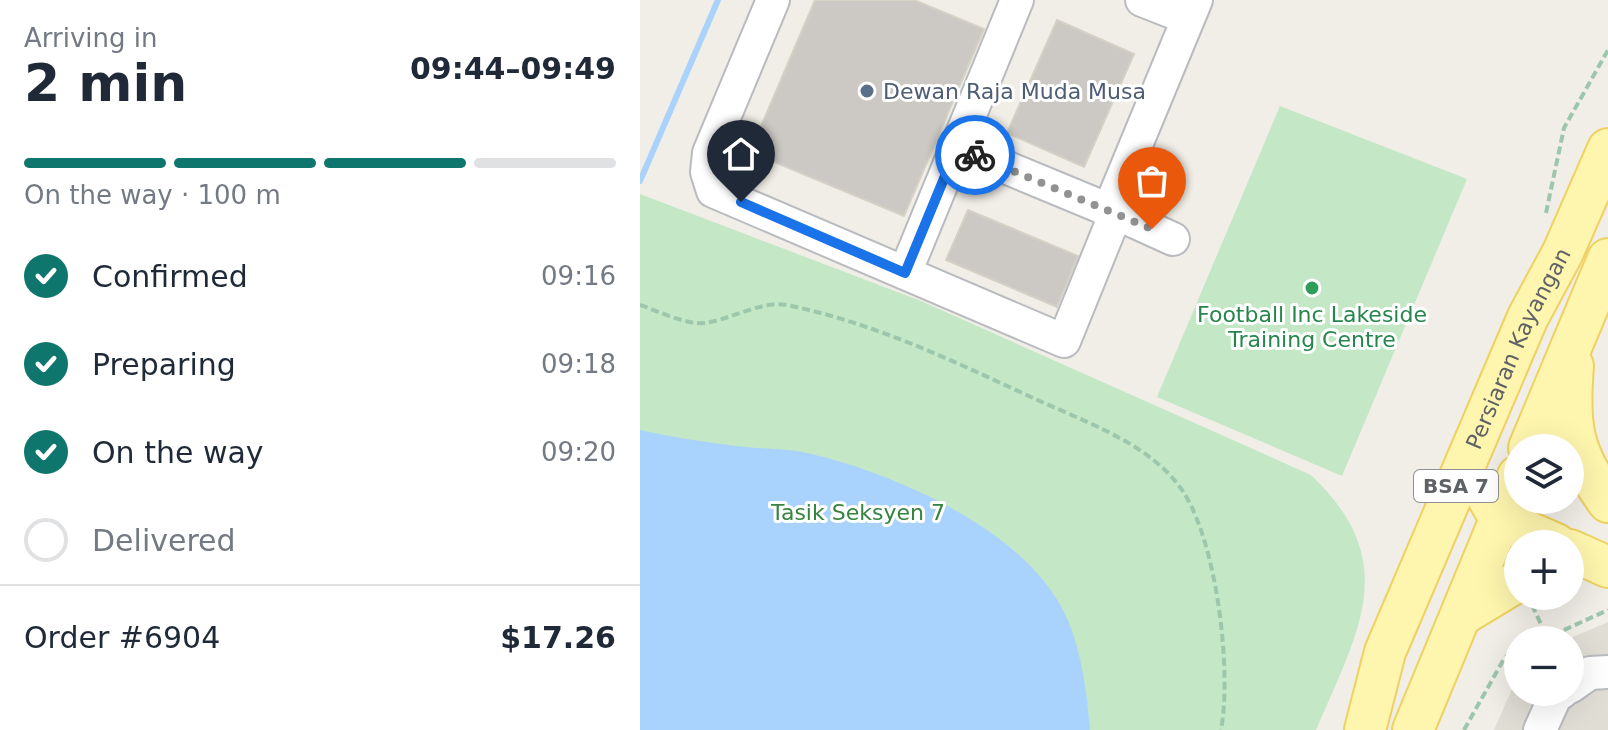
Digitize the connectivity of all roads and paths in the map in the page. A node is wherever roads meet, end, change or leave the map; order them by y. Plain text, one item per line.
1 (773, 0) edge
2 (1017, 0) edge
3 (1142, 0) edge
4 (1192, 9) edge
5 (957, 147) junction
6 (1608, 149) edge
7 (1109, 210) junction
8 (1173, 239) dead end
9 (1563, 252) junction
10 (1608, 259) edge
11 (905, 273) junction
12 (640, 305) edge
13 (1575, 334) junction
14 (1519, 434) edge
15 (1535, 434) edge
16 (1504, 486) edge
17 (1504, 502) edge
18 (1608, 502) edge
19 (1584, 507) edge
20 (1608, 518) edge
21 (1501, 520) junction
22 (1524, 530) edge
23 (1584, 557) edge
24 (1608, 568) edge
25 (1584, 569) edge
26 (1504, 590) edge
27 (1608, 610) edge
28 (1462, 615) junction
29 (1573, 626) edge
30 (1504, 659) edge
31 (1608, 672) edge
32 (1584, 677) edge
33 (1551, 706) edge
34 (1366, 728) edge
35 (1221, 730) edge
36 (1413, 730) edge
37 (1464, 730) edge
38 (1540, 730) edge

1 - 11 street
2 - 5 street
3 - 4 street
4 - 7 street
5 - 7 street
5 - 11 street
6 - 9 main road, Persiaran Kayangan / BSA 7
7 - 8 street
7 - 11 street
9 - 14 main road
9 - 34 main road, Persiaran Kayangan / BSA 7
10 - 13 main road, Persiaran Kayangan
12 - 35 path
13 - 15 main road, Persiaran Kayangan
13 - 18 main road
16 - 34 main road
17 - 21 main road
19 - 20 main road
21 - 22 main road
21 - 28 main road, BSA 7
23 - 24 main road
24 - 25 main road
26 - 28 main road
27 - 29 path
28 - 36 main road, BSA 7
30 - 37 path
31 - 32 street
33 - 38 street

